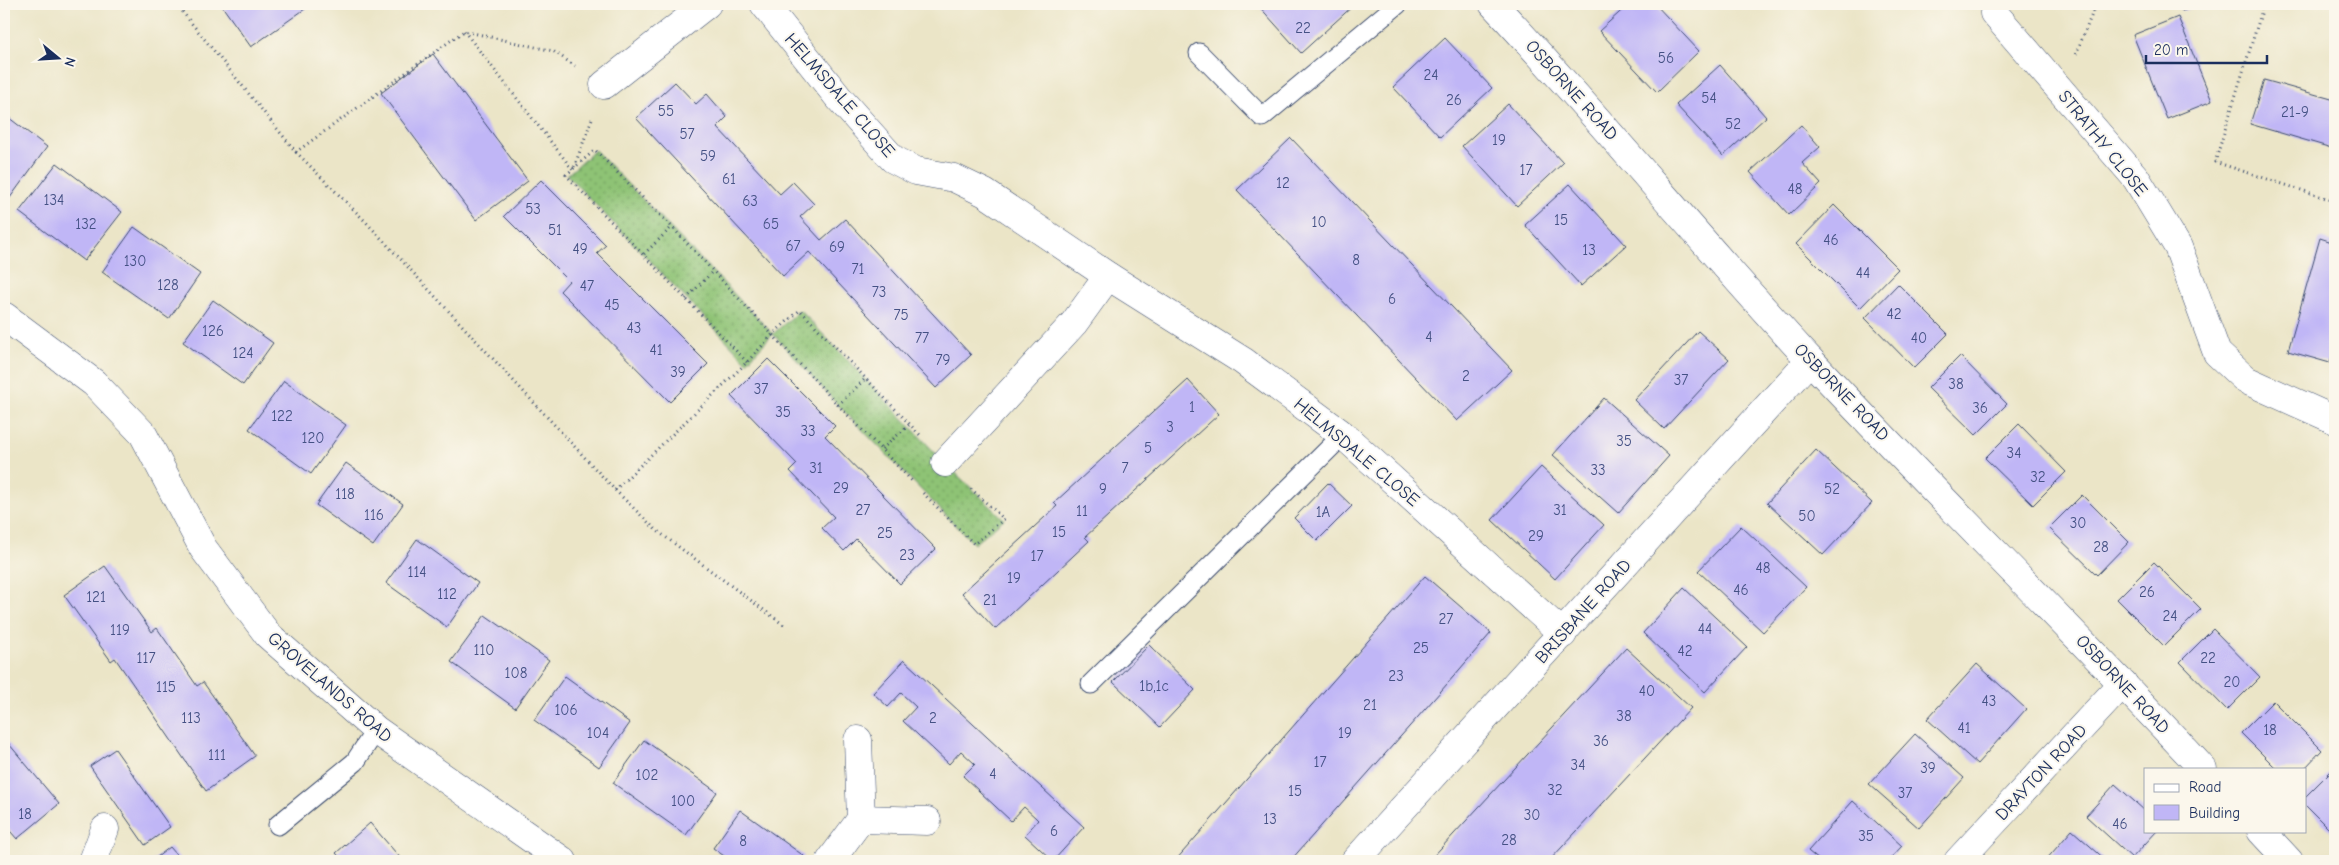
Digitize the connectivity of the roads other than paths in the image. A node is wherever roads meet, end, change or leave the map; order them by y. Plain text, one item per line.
1 (707, 4) edge
2 (764, 4) edge
3 (1398, 4) edge
4 (1493, 4) edge
5 (1994, 12) dead end
6 (1199, 53) dead end
7 (604, 85) road end
8 (1108, 276) junction
9 (4, 316) edge
10 (1810, 360) junction
11 (2335, 420) edge
12 (1343, 435) junction
13 (945, 464) road end
14 (1563, 634) junction
15 (2123, 683) junction
16 (1091, 684) dead end
17 (376, 730) junction
18 (858, 740) dead end
19 (2202, 768) edge
20 (861, 818) junction
21 (927, 820) dead end
22 (278, 825) dead end
23 (106, 829) dead end
24 (2262, 832) edge
25 (93, 861) edge
26 (564, 861) edge
27 (830, 861) edge
28 (1355, 861) edge
29 (1958, 861) edge
30 (2289, 861) edge

1 - 7 street
2 - 8 street, HELMSDALE CLOSE
3 - 6 lane
4 - 10 street, OSBORNE ROAD
5 - 11 street, STRATHY CLOSE
8 - 12 street, HELMSDALE CLOSE
8 - 13 street
9 - 17 street, GROVELANDS ROAD
10 - 14 street, BRISBANE ROAD
10 - 15 street, OSBORNE ROAD
12 - 14 street, HELMSDALE CLOSE
12 - 16 lane
14 - 28 street, BRISBANE ROAD
15 - 19 street, OSBORNE ROAD
15 - 29 street, DRAYTON ROAD
17 - 22 lane
17 - 26 street, GROVELANDS ROAD
18 - 20 street
20 - 21 street
20 - 27 street
23 - 25 street
24 - 30 street

